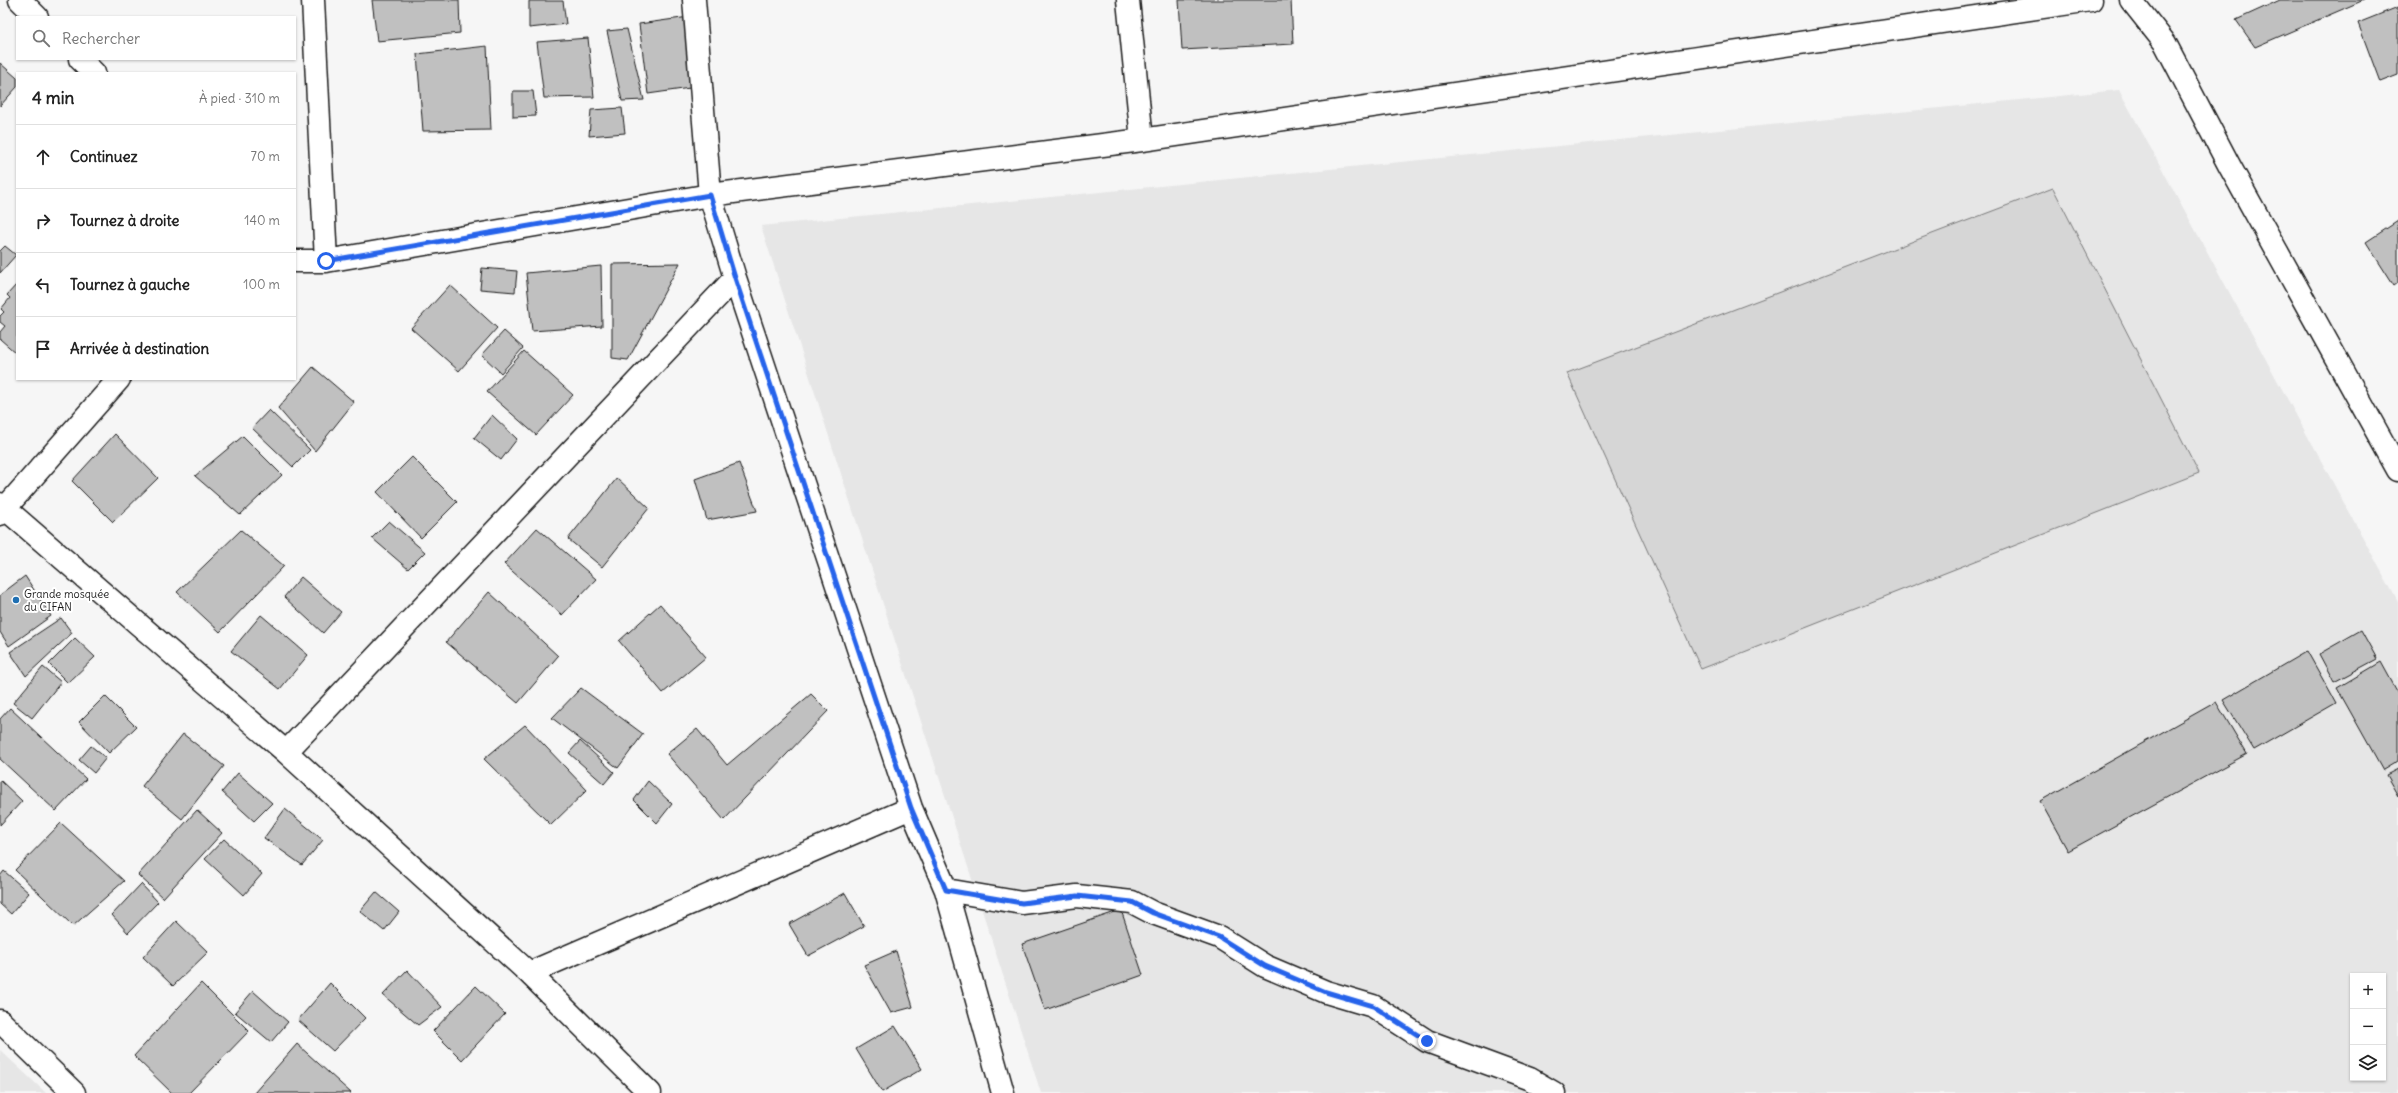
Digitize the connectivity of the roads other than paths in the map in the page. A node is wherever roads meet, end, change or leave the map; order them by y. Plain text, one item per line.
1 (20, 0) edge
2 (313, 0) edge
3 (694, 0) edge
4 (1128, 0) edge
5 (2091, 0) edge
6 (2131, 0) edge
7 (36, 16) edge
8 (81, 60) edge
9 (93, 72) edge
10 (1142, 140) junction
11 (710, 195) junction
12 (296, 261) edge
13 (326, 261) junction
14 (735, 278) junction
15 (118, 380) edge
16 (2398, 470) edge
17 (2, 509) edge
18 (286, 752) junction
19 (911, 808) junction
20 (946, 890) junction
21 (528, 973) junction
22 (0, 1021) edge
23 (74, 1093) edge
24 (650, 1093) edge
25 (1003, 1093) edge
26 (1554, 1093) edge

1 - 7 street
2 - 13 street
3 - 11 street
4 - 10 street
5 - 10 street
6 - 16 street
8 - 9 street
10 - 11 street
11 - 13 street
11 - 14 street
12 - 13 street
14 - 18 street
14 - 19 street
15 - 17 street
17 - 18 street
18 - 21 street
19 - 20 street
19 - 21 street
20 - 25 street
20 - 26 street
21 - 24 street
22 - 23 street

